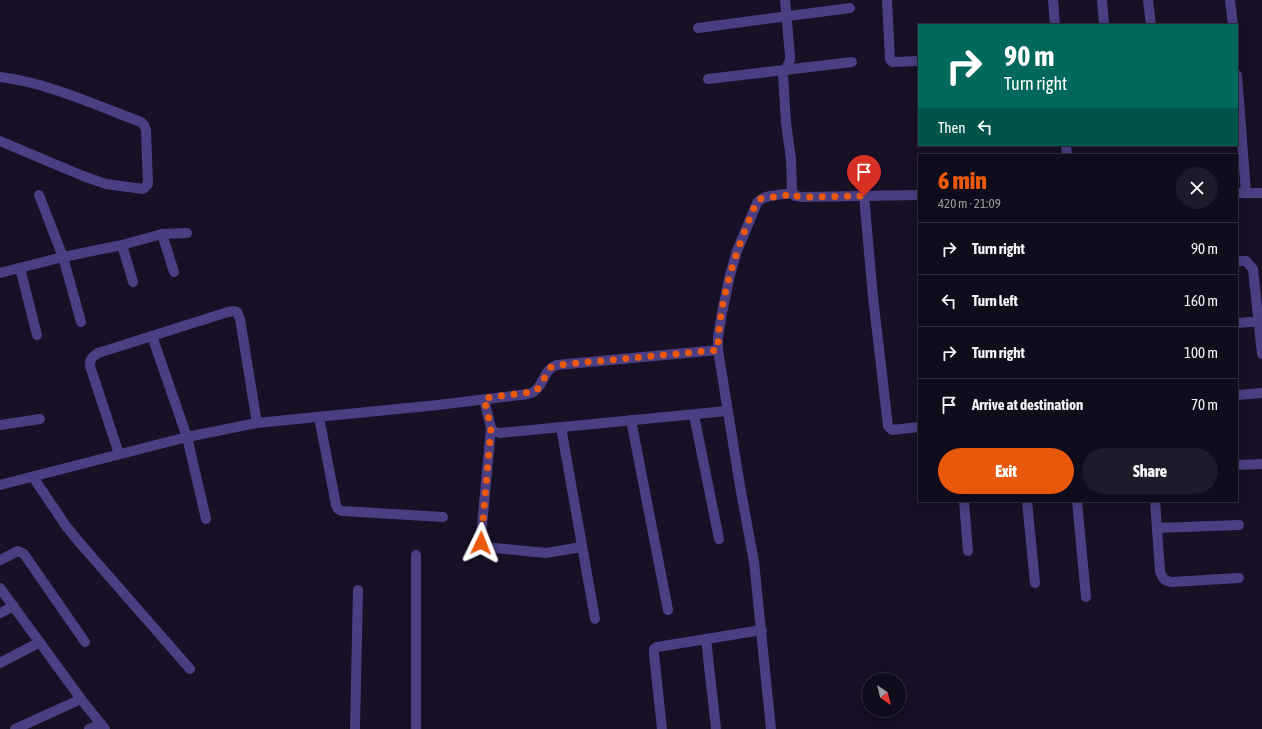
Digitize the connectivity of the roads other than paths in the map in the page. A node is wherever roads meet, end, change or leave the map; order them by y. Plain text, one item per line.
1 (785, 0) edge
2 (887, 0) edge
3 (1053, 0) edge
4 (1102, 0) edge
5 (1148, 0) edge
6 (1230, 0) edge
7 (850, 8) dead end
8 (786, 16) junction
9 (1056, 24) edge
10 (1104, 24) edge
11 (1150, 24) edge
12 (1233, 24) edge
13 (698, 28) dead end
14 (918, 61) edge
15 (852, 62) dead end
16 (784, 70) junction
17 (0, 77) edge
18 (708, 79) dead end
19 (1238, 104) edge
20 (0, 141) edge
21 (1241, 193) edge
22 (1262, 193) edge
23 (794, 194) junction
24 (39, 195) dead end
25 (918, 195) edge
26 (864, 196) junction
27 (187, 233) dead end
28 (162, 234) junction
29 (122, 245) junction
30 (63, 257) junction
31 (1238, 261) edge
32 (20, 268) junction
33 (174, 272) dead end
34 (0, 273) edge
35 (133, 282) dead end
36 (1260, 321) edge
37 (81, 322) dead end
38 (1238, 323) edge
39 (38, 335) dead end
40 (152, 336) junction
41 (718, 350) junction
42 (1262, 354) edge
43 (1262, 393) edge
44 (1238, 395) edge
45 (484, 398) junction
46 (727, 411) junction
47 (694, 415) junction
48 (319, 417) junction
49 (40, 419) dead end
50 (631, 420) junction
51 (257, 423) junction
52 (0, 425) edge
53 (918, 426) edge
54 (561, 427) junction
55 (491, 428) junction
56 (187, 437) junction
57 (119, 454) junction
58 (1262, 464) edge
59 (1238, 465) edge
60 (33, 477) junction
61 (0, 485) edge
62 (964, 502) edge
63 (1027, 502) edge
64 (1076, 502) edge
65 (1155, 502) edge
66 (442, 517) dead end
67 (206, 519) dead end
68 (1239, 525) dead end
69 (1157, 528) junction
70 (719, 539) dead end
71 (582, 547) junction
72 (968, 551) dead end
73 (416, 555) dead end
74 (0, 560) edge
75 (1239, 578) dead end
76 (1035, 582) dead end
77 (0, 588) edge
78 (358, 590) dead end
79 (1086, 596) dead end
80 (14, 606) junction
81 (668, 610) dead end
82 (0, 613) edge
83 (595, 619) dead end
84 (762, 630) junction
85 (706, 639) junction
86 (40, 642) junction
87 (85, 642) dead end
88 (0, 663) edge
89 (190, 670) dead end
90 (81, 698) junction
91 (103, 726) edge
92 (15, 729) edge
93 (89, 729) edge
94 (355, 729) edge
95 (416, 729) edge
96 (662, 729) edge
97 (716, 729) edge
98 (771, 729) edge

1 - 8 street
2 - 14 street
3 - 9 street
4 - 10 street
5 - 11 street
6 - 12 street
7 - 8 street
8 - 13 street
8 - 16 street
15 - 16 street
16 - 18 street
16 - 23 street
17 - 20 street
19 - 21 street
21 - 22 street
23 - 26 street
23 - 41 street
24 - 30 street
25 - 26 street
26 - 53 street
27 - 28 street
28 - 29 street
28 - 33 street
29 - 30 street
29 - 35 street
30 - 32 street
30 - 37 street
31 - 36 street
32 - 34 street
32 - 39 street
36 - 38 street
36 - 42 street
40 - 51 street
40 - 56 street
40 - 57 street
41 - 45 street
41 - 46 street
43 - 44 street
45 - 48 street
45 - 55 street
46 - 47 street
46 - 84 street
47 - 50 street
47 - 70 street
48 - 51 street
48 - 66 street
49 - 52 street
50 - 54 street
50 - 81 street
51 - 56 street
54 - 55 street
54 - 71 street
55 - 71 street
56 - 57 street
56 - 67 street
57 - 60 street
58 - 59 street
60 - 61 street
60 - 89 street
62 - 72 street
63 - 76 street
64 - 79 street
65 - 69 street
68 - 69 street
69 - 75 street
71 - 83 street
73 - 95 street
74 - 87 street
77 - 80 street
78 - 94 street
80 - 82 street
80 - 86 street
84 - 85 street
84 - 98 street
85 - 96 street
85 - 97 street
86 - 88 street
86 - 90 street
90 - 91 street
90 - 92 street
91 - 93 street

